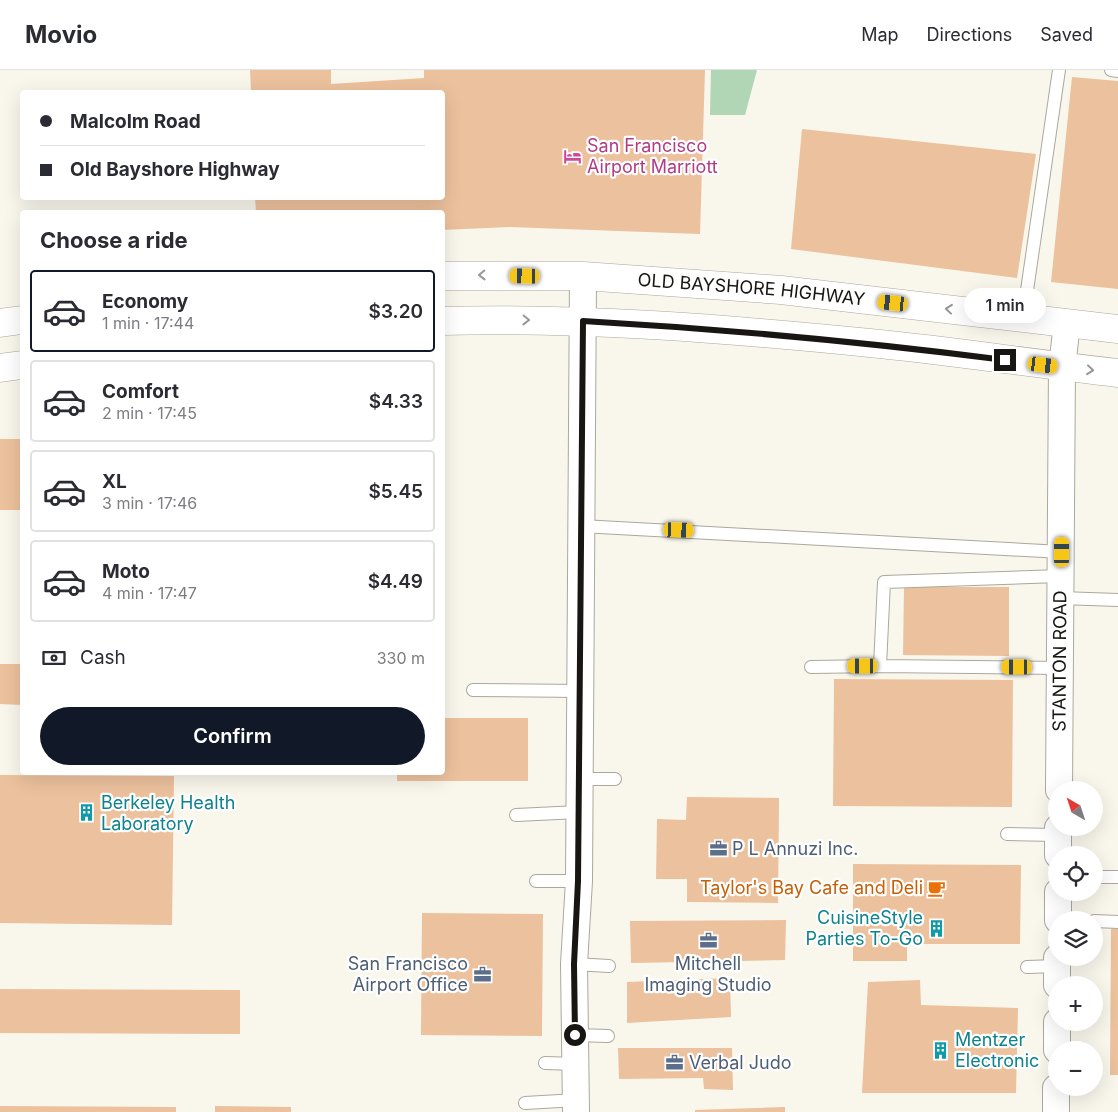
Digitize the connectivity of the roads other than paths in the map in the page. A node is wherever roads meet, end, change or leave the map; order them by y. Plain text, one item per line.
1 (1059, 70) edge
2 (1111, 70) edge
3 (1118, 70) edge
4 (445, 276) edge
5 (583, 276) junction
6 (1023, 318) junction
7 (20, 320) edge
8 (445, 321) edge
9 (583, 321) junction
10 (0, 323) edge
11 (1067, 323) junction
12 (1118, 329) edge
13 (20, 364) edge
14 (1062, 367) junction
15 (0, 368) edge
16 (1118, 373) edge
17 (581, 526) junction
18 (1061, 575) junction
19 (1118, 600) edge
20 (880, 666) junction
21 (810, 667) dead end
22 (1060, 668) junction
23 (472, 690) dead end
24 (580, 690) junction
25 (579, 779) junction
26 (615, 779) dead end
27 (1059, 781) edge
28 (579, 812) junction
29 (516, 815) dead end
30 (1007, 834) dead end
31 (1058, 839) edge
32 (1103, 877) edge
33 (1118, 877) edge
34 (536, 881) dead end
35 (578, 881) junction
36 (1103, 921) edge
37 (1118, 922) edge
38 (574, 964) junction
39 (609, 966) dead end
40 (1027, 966) dead end
41 (1057, 969) edge
42 (575, 1035) junction
43 (608, 1036) dead end
44 (545, 1063) dead end
45 (576, 1064) junction
46 (1056, 1096) edge
47 (525, 1103) dead end
48 (576, 1106) edge
49 (1056, 1112) edge

1 - 6 lane
2 - 3 lane
5 -> 4 main road, OLD BAYSHORE HIGHWAY
6 -> 5 main road, OLD BAYSHORE HIGHWAY
5 - 9 street
6 - 11 main road, OLD BAYSHORE HIGHWAY
7 - 10 main road
8 -> 9 main road
9 - 14 main road
9 - 17 street
11 - 12 main road, OLD BAYSHORE HIGHWAY
11 - 14 street, STANTON ROAD
13 - 15 main road
14 -> 16 main road
14 - 18 street, STANTON ROAD
17 - 18 lane
17 - 24 street
18 - 19 lane
18 - 20 lane
18 - 22 street, STANTON ROAD
20 - 21 lane
20 - 22 lane
22 - 27 street, STANTON ROAD
23 - 24 lane
24 - 25 street
25 - 26 lane
25 - 28 street
28 - 29 lane
28 - 35 street
30 - 31 lane
32 - 33 lane
34 - 35 lane
35 - 38 street
36 - 37 lane
38 - 39 lane
38 - 42 street
40 - 41 lane
42 - 43 lane
42 - 45 street
44 - 45 lane
45 - 48 street
46 - 49 street
47 - 48 lane

